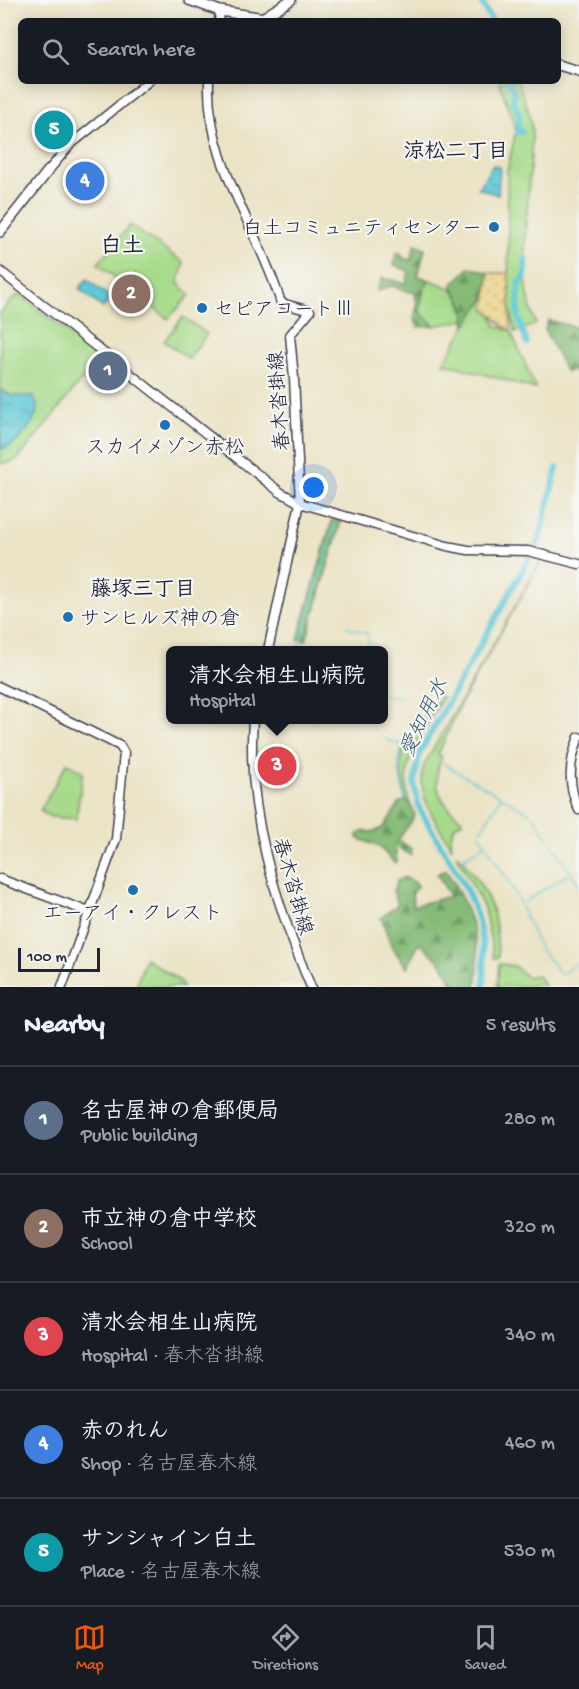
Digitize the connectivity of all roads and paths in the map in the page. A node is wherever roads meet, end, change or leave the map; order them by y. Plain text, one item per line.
1 (189, 0) edge
2 (291, 0) edge
3 (220, 16) edge
4 (262, 18) joint
5 (561, 66) edge
6 (579, 70) edge
7 (145, 84) edge
8 (209, 84) edge
9 (48, 171) joint
10 (0, 232) edge
11 (0, 271) edge
12 (300, 503) junction
13 (579, 564) edge
14 (269, 646) edge
15 (0, 687) edge
16 (253, 724) edge
17 (579, 737) edge
18 (579, 810) edge
19 (0, 879) edge
20 (89, 912) junction
21 (62, 987) edge
22 (311, 987) edge

1 - 3 main road
2 - 4 main road
3 - 4 main road
5 - 6 main road
7 - 9 street
8 - 12 street, 春木沓掛線
9 - 10 main road
11 - 12 street
12 - 13 street
12 - 14 street, 春木沓掛線
15 - 20 street
16 - 22 street, 春木沓掛線
17 - 18 street
19 - 20 street
20 - 21 street

